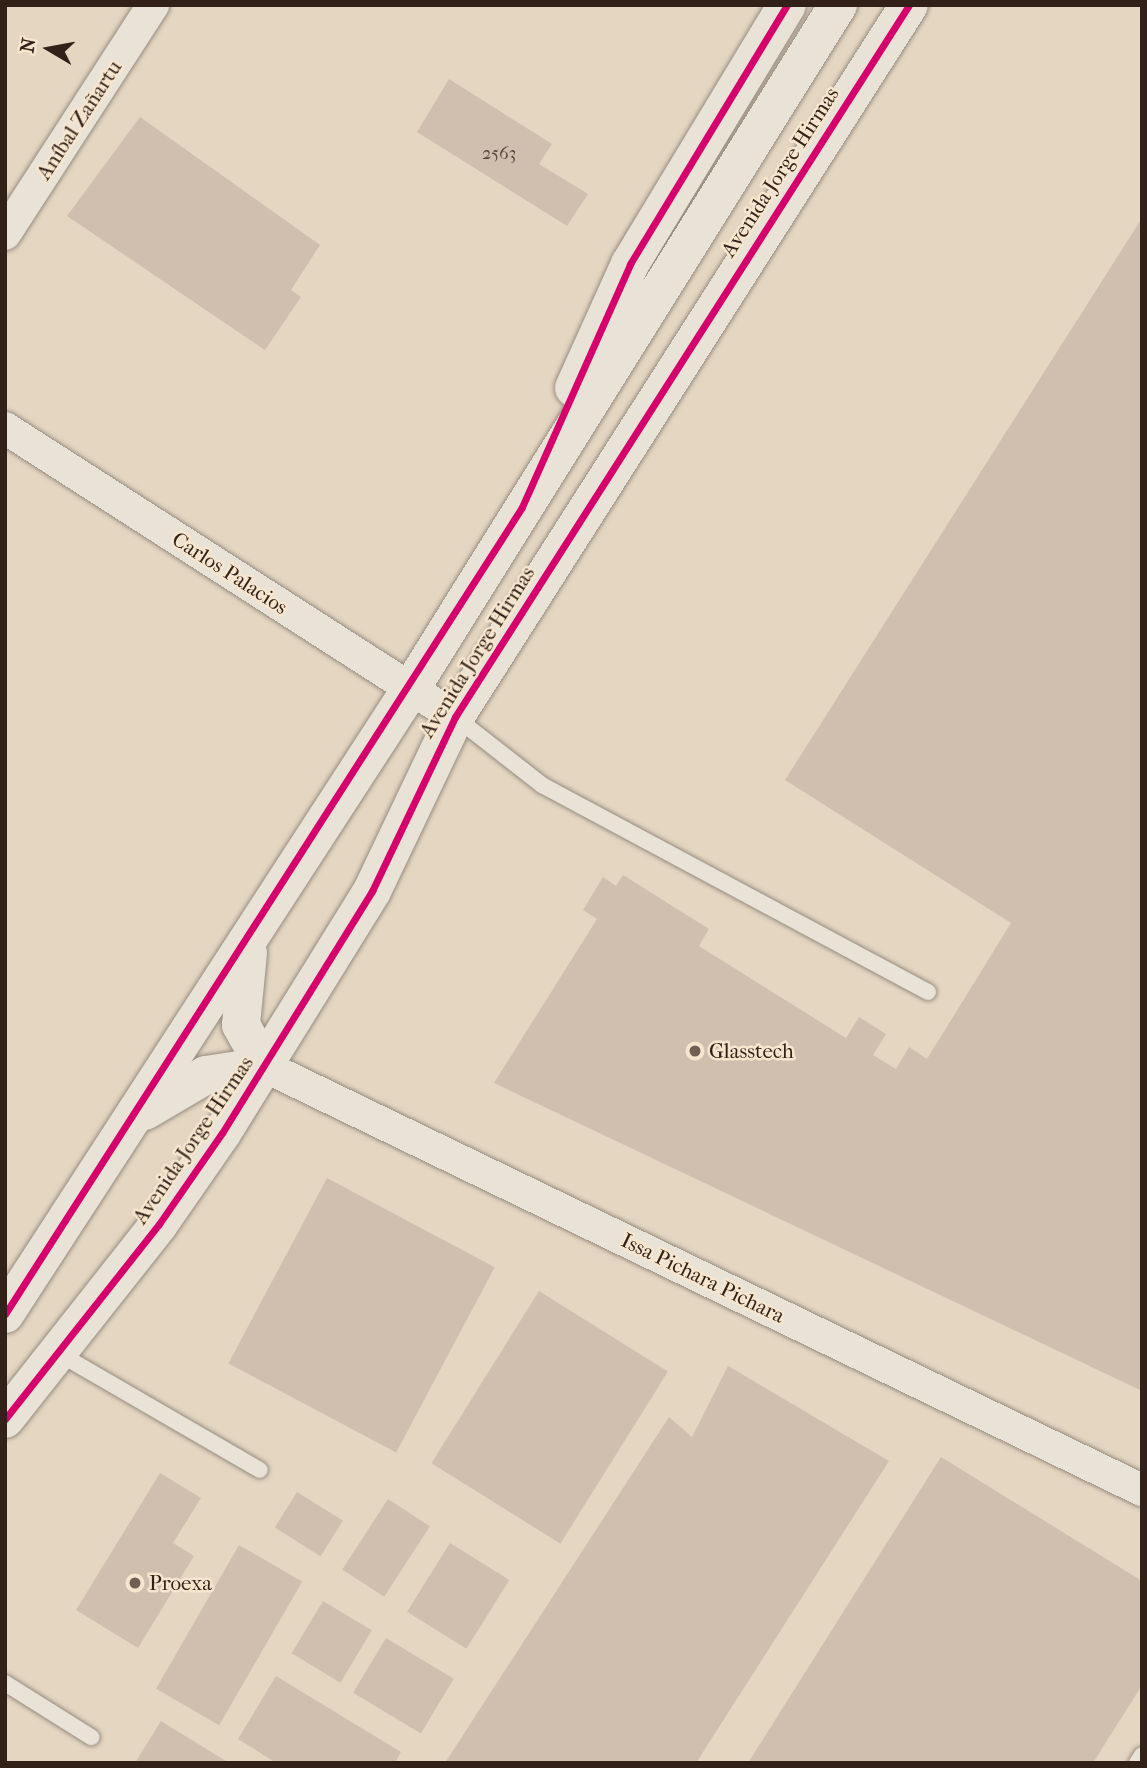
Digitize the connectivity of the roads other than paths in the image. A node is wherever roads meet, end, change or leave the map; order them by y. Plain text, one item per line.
1 (153, 5) edge
2 (787, 5) edge
3 (838, 5) edge
4 (909, 5) edge
5 (5, 234) edge
6 (5, 428) edge
7 (522, 507) junction
8 (410, 690) junction
9 (455, 717) junction
10 (253, 934) junction
11 (928, 992) dead end
12 (264, 1066) junction
13 (128, 1126) junction
14 (5, 1314) edge
15 (56, 1351) junction
16 (5, 1419) edge
17 (260, 1470) dead end
18 (1142, 1490) edge
19 (5, 1683) edge
20 (91, 1737) dead end
21 (1142, 1755) edge
22 (1137, 1763) edge

1 - 5 street, Aníbal Zañartu
2 - 7 street
3 - 7 street, Avenida Jorge Hirmas
4 - 9 street, Avenida Jorge Hirmas
6 - 8 street, Carlos Palacios
7 - 8 street, Avenida Jorge Hirmas
8 - 9 street, Carlos Palacios
8 - 10 street, Avenida Jorge Hirmas
9 - 11 lane
9 - 12 street, Avenida Jorge Hirmas
10 - 12 street
10 - 13 street, Avenida Jorge Hirmas
12 - 13 street
12 - 15 street, Avenida Jorge Hirmas
12 - 18 street, Issa Pichara Pichara
13 - 14 street, Avenida Jorge Hirmas
15 - 16 street, Avenida Jorge Hirmas
15 - 17 lane
19 - 20 lane
21 - 22 lane

